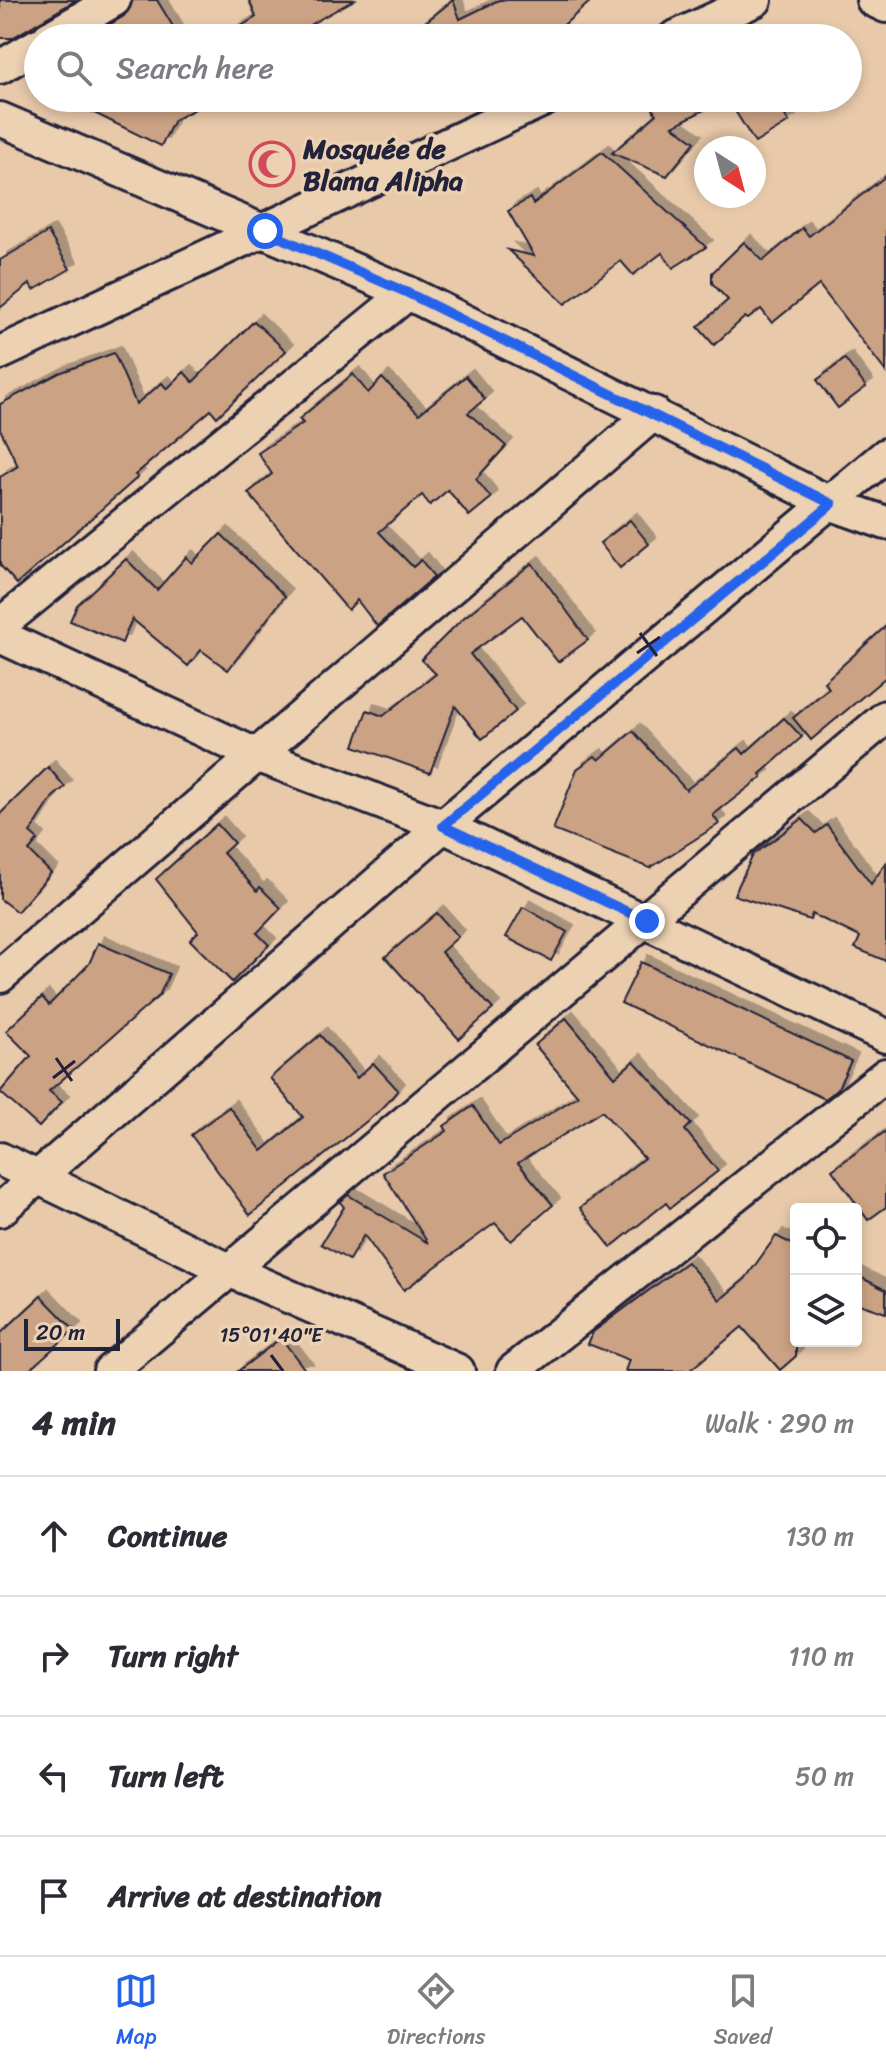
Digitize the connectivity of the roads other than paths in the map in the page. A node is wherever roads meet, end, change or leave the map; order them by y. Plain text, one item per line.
1 (114, 0) edge
2 (755, 0) edge
3 (873, 0) edge
4 (886, 6) edge
5 (73, 24) edge
6 (704, 24) edge
7 (24, 53) edge
8 (0, 67) edge
9 (517, 112) edge
10 (0, 119) edge
11 (265, 231) junction
12 (408, 293) junction
13 (0, 353) edge
14 (654, 413) junction
15 (886, 455) edge
16 (832, 504) junction
17 (886, 523) edge
18 (0, 625) edge
19 (0, 636) edge
20 (886, 717) edge
21 (254, 754) junction
22 (443, 826) junction
23 (647, 921) junction
24 (0, 976) edge
25 (886, 1036) edge
26 (886, 1075) edge
27 (0, 1159) edge
28 (38, 1178) junction
29 (0, 1210) edge
30 (229, 1270) junction
31 (110, 1371) edge
32 (458, 1371) edge
33 (513, 1371) edge

1 - 5 street
2 - 6 street
3 - 4 street
7 - 8 street
9 - 11 street
10 - 11 street
11 - 12 street
11 - 13 street
12 - 14 street
12 - 18 street
14 - 16 street
14 - 21 street
15 - 16 street
16 - 17 street
16 - 22 street
19 - 21 street
20 - 23 street
21 - 22 street
21 - 24 street
22 - 23 street
22 - 28 street
23 - 25 street
23 - 30 street
26 - 33 street
27 - 28 street
28 - 29 street
28 - 30 street
30 - 31 street
30 - 32 street

